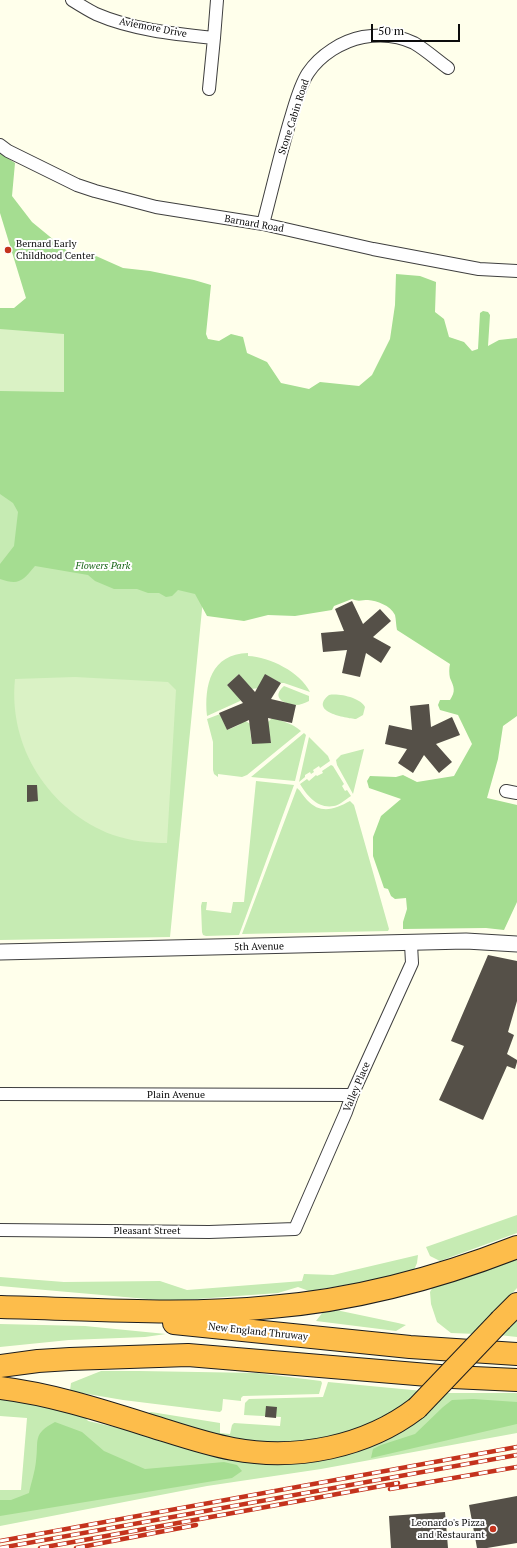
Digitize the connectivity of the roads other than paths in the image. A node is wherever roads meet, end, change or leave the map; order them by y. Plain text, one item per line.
1 (72, 0) edge
2 (217, 0) edge
3 (214, 38) junction
4 (448, 68) dead end
5 (209, 89) dead end
6 (0, 145) edge
7 (264, 224) junction
8 (517, 271) edge
9 (411, 944) junction
10 (517, 944) edge
11 (0, 952) edge
12 (0, 1094) edge
13 (352, 1095) junction
14 (295, 1229) joint
15 (0, 1230) edge
16 (517, 1247) edge
17 (517, 1304) edge
18 (1, 1307) edge
19 (517, 1354) edge
20 (0, 1366) edge
21 (517, 1380) edge
22 (0, 1388) edge

1 - 3 street, Aviemore Drive
2 - 3 street
3 - 5 street
4 - 7 street, Stone Cabin Road
6 - 7 street, Barnard Road
7 - 8 street, Barnard Road
9 - 10 street, 5th Avenue
9 - 11 street, 5th Avenue
9 - 13 street, Valley Place
12 - 13 street, Plain Avenue
13 - 14 street, Valley Place
14 - 15 street, Pleasant Street
16 - 18 highway
17 - 22 highway, bridge
18 - 19 highway, New England Thruway
20 - 21 highway

